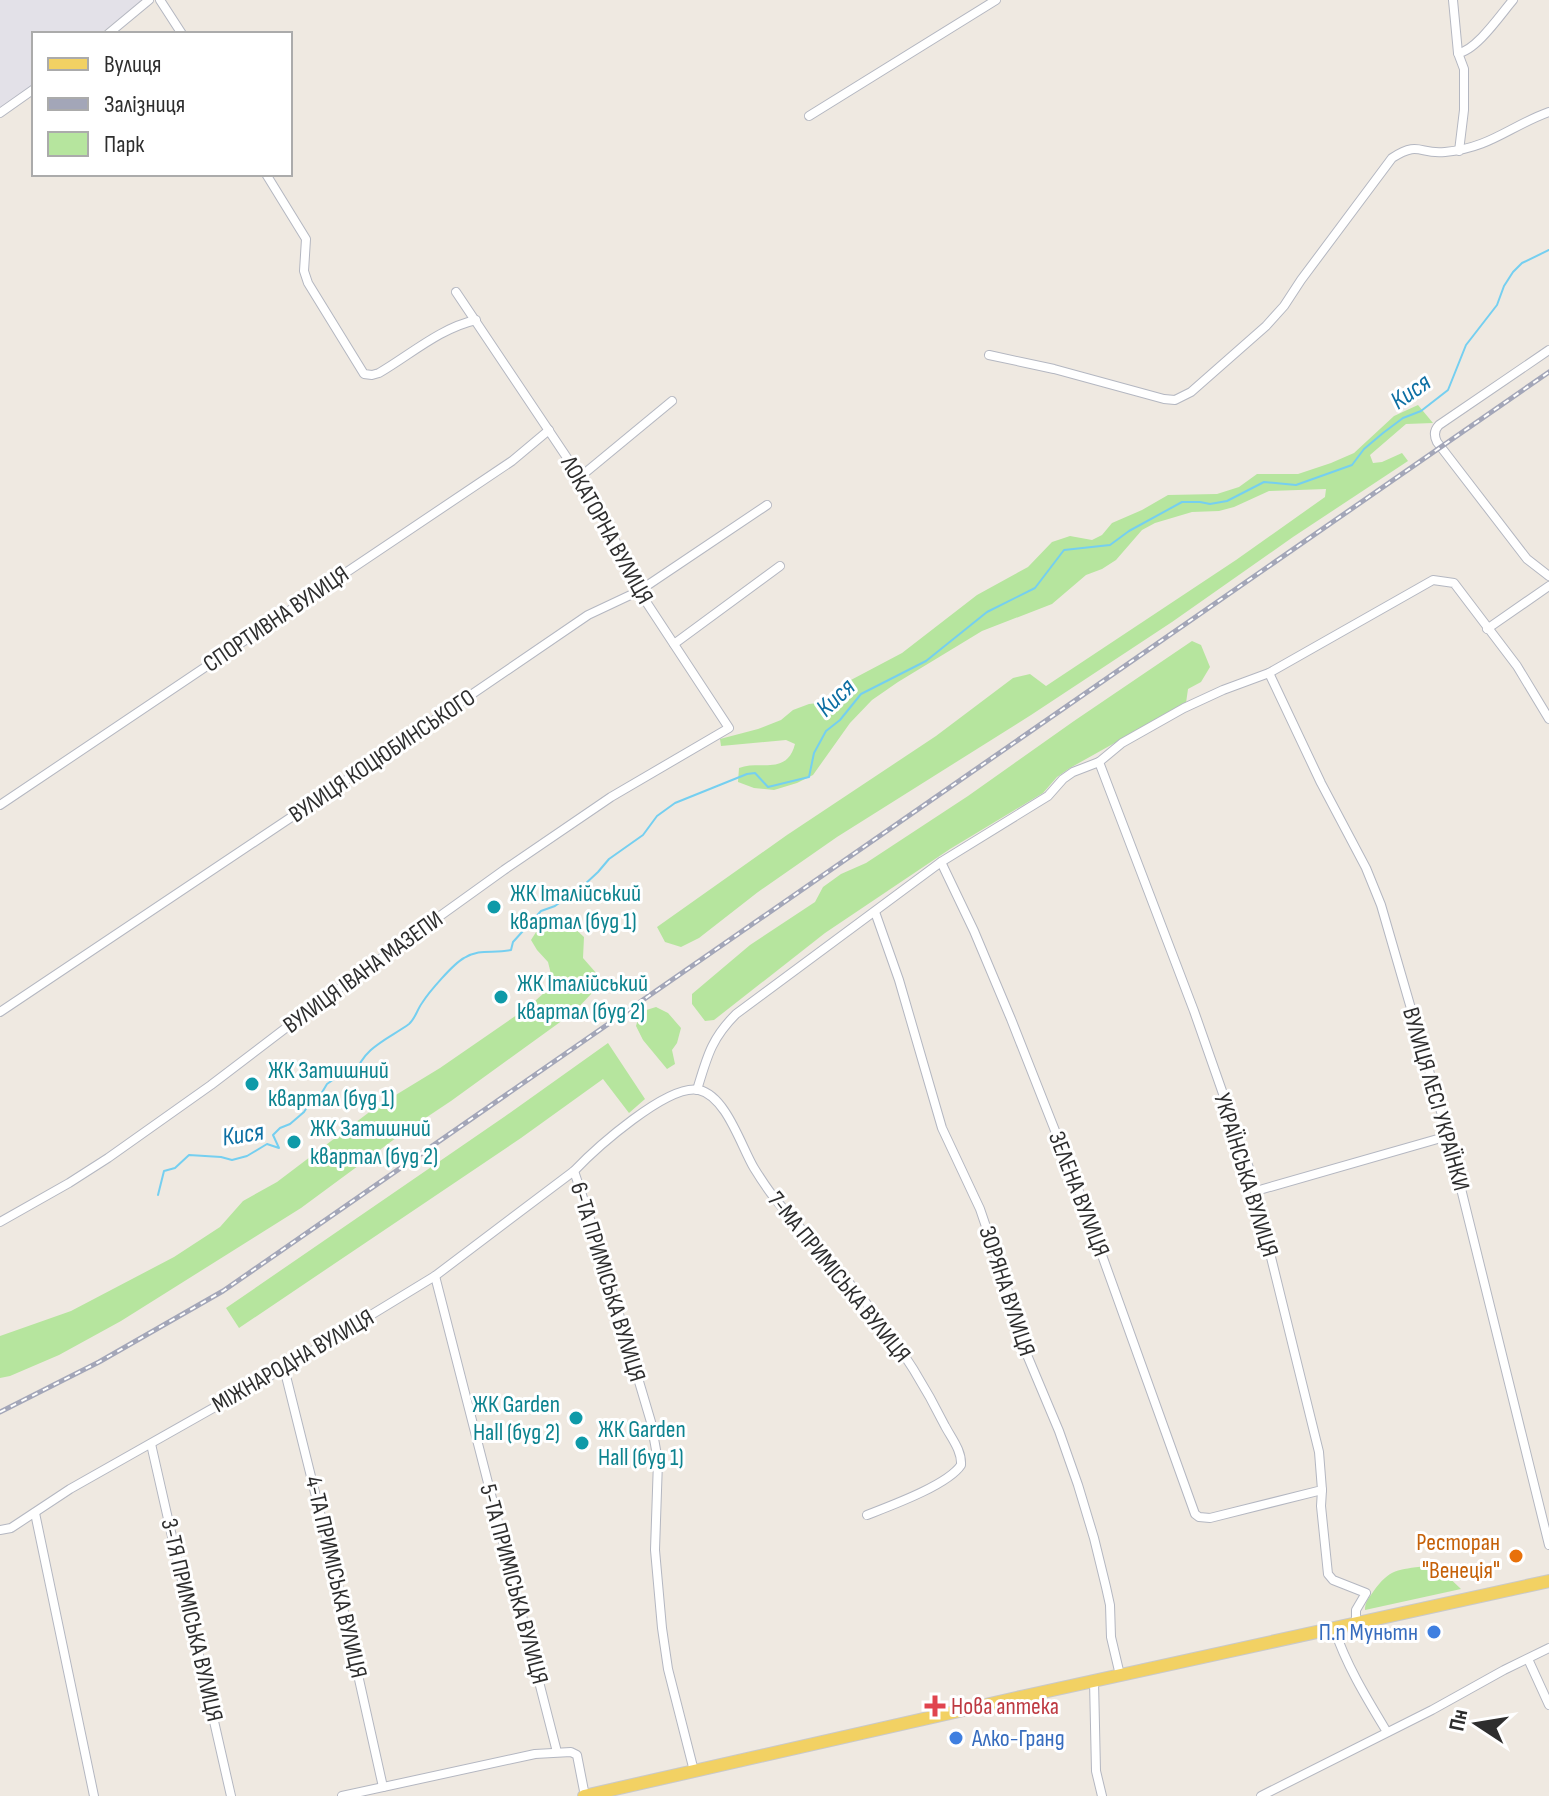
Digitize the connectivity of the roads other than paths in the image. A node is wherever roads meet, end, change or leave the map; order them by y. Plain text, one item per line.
1 (149, 0) edge
2 (160, 0) edge
3 (996, 0) edge
4 (1453, 0) edge
5 (1513, 0) edge
6 (110, 32) edge
7 (181, 32) edge
8 (1458, 53) junction
9 (32, 90) edge
10 (1549, 112) edge
11 (0, 113) edge
12 (809, 116) dead end
13 (1459, 151) junction
14 (267, 176) edge
15 (456, 292) dead end
16 (476, 320) junction
17 (1549, 350) edge
18 (989, 355) dead end
19 (672, 401) dead end
20 (549, 430) junction
21 (580, 477) junction
22 (767, 505) dead end
23 (780, 566) dead end
24 (1549, 576) edge
25 (1549, 586) edge
26 (639, 591) junction
27 (1487, 629) junction
28 (674, 644) junction
29 (1269, 673) junction
30 (1549, 719) edge
31 (729, 728) joint
32 (1099, 762) junction
33 (0, 805) edge
34 (941, 862) junction
35 (875, 912) junction
36 (0, 1012) edge
37 (697, 1090) junction
38 (1448, 1136) junction
39 (574, 1171) junction
40 (1256, 1191) junction
41 (0, 1222) edge
42 (435, 1276) junction
43 (284, 1368) junction
44 (151, 1444) junction
45 (1322, 1490) junction
46 (35, 1513) junction
47 (867, 1515) dead end
48 (0, 1530) edge
49 (1549, 1545) edge
50 (1549, 1581) edge
51 (1356, 1623) junction
52 (1334, 1628) junction
53 (1549, 1648) edge
54 (1528, 1659) junction
55 (1120, 1675) junction
56 (1094, 1681) junction
57 (1549, 1705) edge
58 (1387, 1732) junction
59 (557, 1752) junction
60 (694, 1771) junction
61 (383, 1787) junction
62 (94, 1796) edge
63 (231, 1796) edge
64 (342, 1796) edge
65 (585, 1796) edge
66 (1102, 1796) edge
67 (1261, 1796) edge

1 - 6 street
2 - 7 street
3 - 12 street
4 - 8 street
5 - 8 street
8 - 13 street
9 - 11 street
10 - 13 street
13 - 18 street
14 - 16 street
15 - 16 street, ЛОКАТОРНА ВУЛИЦЯ
16 - 20 street, ЛОКАТОРНА ВУЛИЦЯ
17 - 24 street
19 - 21 street
20 - 21 street, ЛОКАТОРНА ВУЛИЦЯ
20 - 33 street, СПОРТИВНА ВУЛИЦЯ
21 - 26 street, ЛОКАТОРНА ВУЛИЦЯ
22 - 26 street, ВУЛИЦЯ КОЦЮБИНСЬКОГО
23 - 28 street
25 - 27 street
26 - 28 street, ЛОКАТОРНА ВУЛИЦЯ
26 - 36 street, ВУЛИЦЯ КОЦЮБИНСЬКОГО
27 - 29 street
27 - 30 street
28 - 31 street, ЛОКАТОРНА ВУЛИЦЯ
29 - 32 street
29 - 38 street, ВУЛИЦЯ ЛЕСІ УКРАЇНКИ
31 - 41 street, ВУЛИЦЯ ІВАНА МАЗЕПИ
32 - 34 street
32 - 40 street, УКРАЇНСЬКА ВУЛИЦЯ
34 - 35 street
34 - 45 street, ЗЕЛЕНА ВУЛИЦЯ
35 - 37 street
35 - 55 street, ЗОРЯНА ВУЛИЦЯ
37 - 39 street, МІЖНАРОДНА ВУЛИЦЯ
37 - 47 street, 7-МА ПРИМІСЬКА ВУЛИЦЯ
38 - 40 street
38 - 49 street, ВУЛИЦЯ ЛЕСІ УКРАЇНКИ
39 - 42 street, МІЖНАРОДНА ВУЛИЦЯ
39 - 60 street, 6-ТА ПРИМІСЬКА ВУЛИЦЯ
40 - 45 street, УКРАЇНСЬКА ВУЛИЦЯ
42 - 43 street, МІЖНАРОДНА ВУЛИЦЯ
42 - 59 street, 5-ТА ПРИМІСЬКА ВУЛИЦЯ
43 - 44 street, МІЖНАРОДНА ВУЛИЦЯ
43 - 61 street, 4-ТА ПРИМІСЬКА ВУЛИЦЯ
44 - 46 street, МІЖНАРОДНА ВУЛИЦЯ
44 - 63 street, 3-ТЯ ПРИМІСЬКА ВУЛИЦЯ
45 - 51 street, УКРАЇНСЬКА ВУЛИЦЯ
46 - 48 street, МІЖНАРОДНА ВУЛИЦЯ
46 - 62 street
50 - 51 main road
51 - 52 main road
52 - 55 main road
52 - 58 street
53 - 54 street
54 - 57 street
54 - 58 street
55 - 56 main road
56 - 60 main road
56 - 66 street
58 - 67 street
59 - 61 street
59 - 65 street
60 - 65 main road
61 - 64 street

